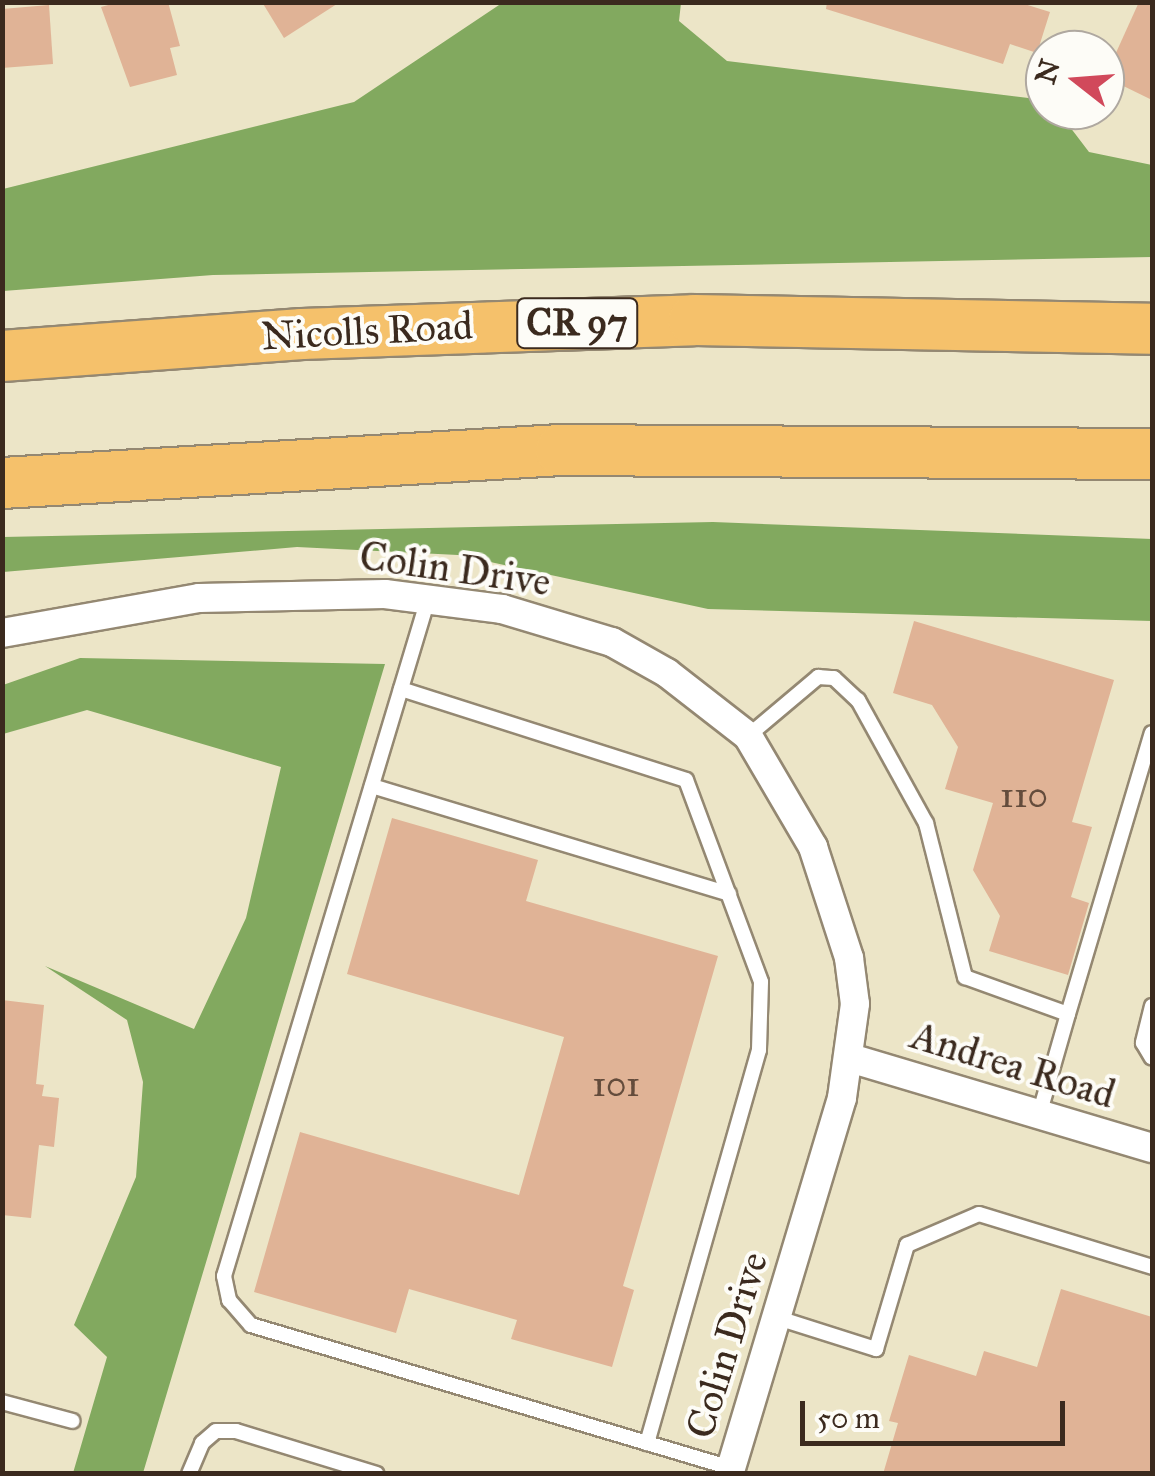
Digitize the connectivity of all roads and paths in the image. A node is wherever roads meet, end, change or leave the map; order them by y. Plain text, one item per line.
1 (1152, 329) edge
2 (2, 356) edge
3 (1149, 454) edge
4 (2, 482) edge
5 (428, 599) junction
6 (2, 633) edge
7 (401, 690) junction
8 (1152, 733) edge
9 (748, 736) junction
10 (372, 786) junction
11 (729, 894) junction
12 (1152, 1006) edge
13 (1068, 1014) junction
14 (850, 1058) junction
15 (1152, 1058) edge
16 (1039, 1114) junction
17 (1152, 1148) edge
18 (1152, 1267) edge
19 (778, 1318) junction
20 (2, 1402) edge
21 (73, 1421) dead end
22 (647, 1443) junction
23 (730, 1471) edge
24 (189, 1474) edge
25 (378, 1474) edge

1 - 2 highway, Nicolls Road / CR 97
3 - 4 highway
5 - 6 street, Colin Drive
5 - 7 lane
5 - 9 street, Colin Drive
7 - 10 lane
7 - 11 lane
8 - 13 lane
9 - 13 lane
9 - 14 street, Colin Drive
10 - 11 lane
10 - 22 lane
11 - 22 lane
12 - 15 lane
13 - 16 lane
14 - 16 street, Andrea Road
14 - 19 street, Colin Drive
16 - 17 street, Andrea Road
18 - 19 lane
19 - 23 street, Colin Drive
20 - 21 lane
22 - 23 lane
24 - 25 lane

